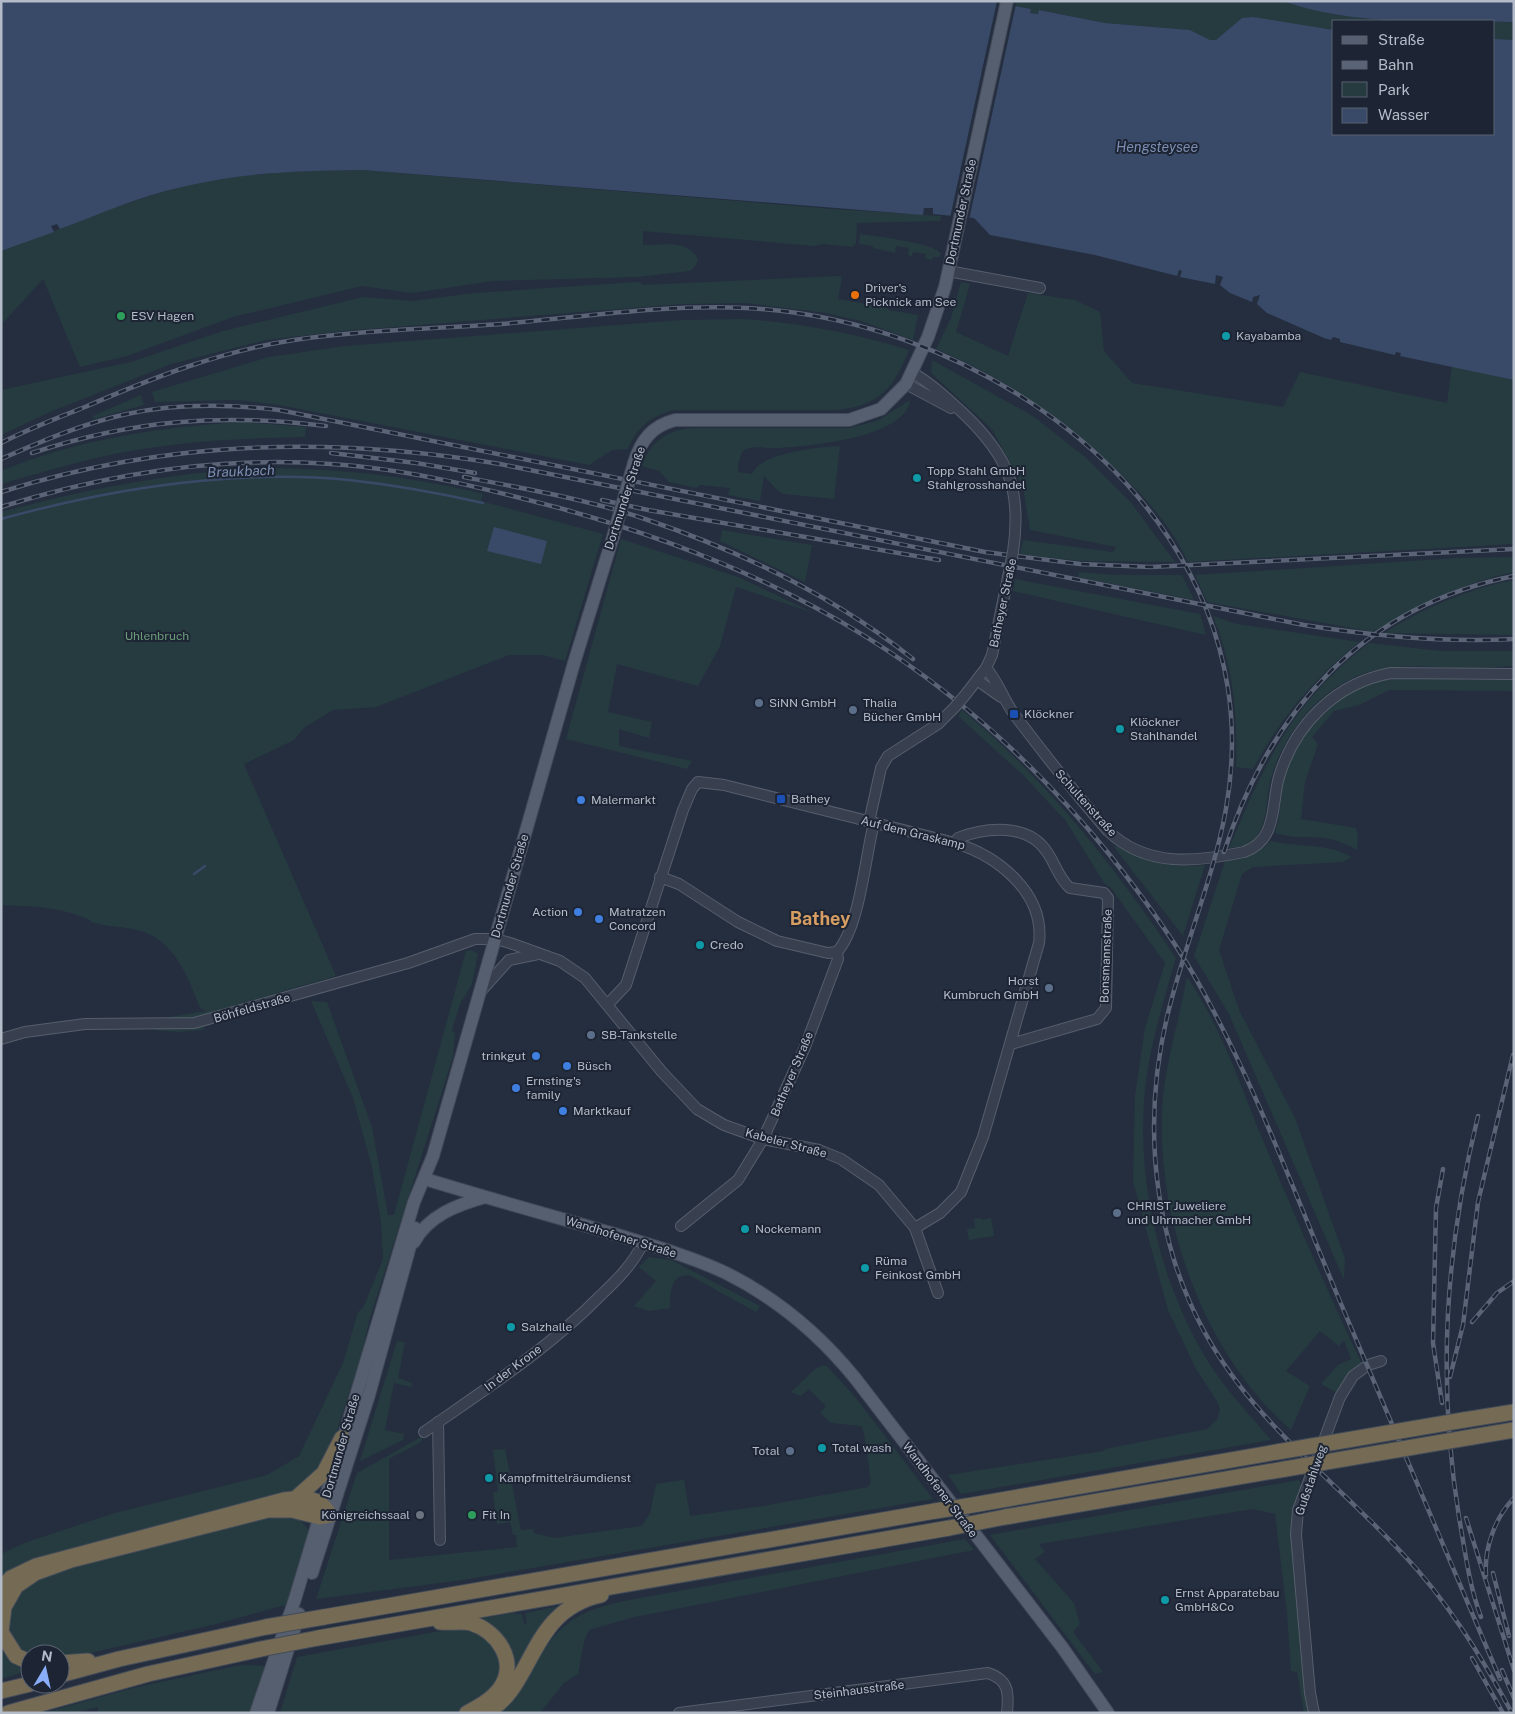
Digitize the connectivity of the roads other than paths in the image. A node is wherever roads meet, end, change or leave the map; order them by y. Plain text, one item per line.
1 (1006, 1) edge
2 (948, 271) junction
3 (1040, 288) dead end
4 (909, 378) junction
5 (986, 668) junction
6 (1514, 674) edge
7 (977, 680) junction
8 (1003, 699) junction
9 (872, 822) junction
10 (955, 843) junction
11 (660, 877) junction
12 (495, 939) junction
13 (837, 952) junction
14 (542, 953) junction
15 (482, 990) junction
16 (608, 1004) junction
17 (1, 1039) edge
18 (1011, 1044) junction
19 (763, 1139) junction
20 (425, 1179) junction
21 (487, 1196) junction
22 (681, 1226) dead end
23 (915, 1228) junction
24 (642, 1242) junction
25 (408, 1254) junction
26 (938, 1293) dead end
27 (1382, 1361) dead end
28 (1514, 1412) edge
29 (438, 1422) junction
30 (1514, 1430) edge
31 (424, 1432) dead end
32 (342, 1438) junction
33 (296, 1498) junction
34 (325, 1512) junction
35 (440, 1540) dead end
36 (707, 1571) junction
37 (1, 1589) edge
38 (404, 1622) junction
39 (1, 1632) edge
40 (20, 1658) edge
41 (119, 1659) junction
42 (70, 1662) edge
43 (70, 1672) edge
44 (20, 1686) edge
45 (1, 1691) edge
46 (1100, 1700) junction
47 (8, 1713) edge
48 (256, 1713) edge
49 (268, 1713) edge
50 (467, 1713) edge
51 (485, 1713) edge
52 (679, 1713) edge
53 (1007, 1713) edge
54 (1108, 1713) edge
55 (1114, 1713) edge
56 (1314, 1713) edge

1 - 2 main road, Dortmunder Straße
2 - 3 street
2 - 4 main road, Dortmunder Straße
4 - 5 street, Batheyer Straße, bridge
4 - 12 main road, Dortmunder Straße, bridge
5 - 7 street, Batheyer Straße
5 - 8 street, Schultenstraße
6 - 8 street, Schultenstraße
7 - 8 street, Schultenstraße
7 - 9 street, Batheyer Straße, bridge
9 - 10 street, Auf dem Graskamp
9 - 11 street, Auf dem Graskamp
9 - 13 street, Batheyer Straße
10 - 18 street, Auf dem Graskamp
10 - 18 street, Bonsmannstraße
11 - 13 street
11 - 16 street, Auf dem Graskamp
12 - 14 street, Kabeler Straße
12 - 15 main road, Dortmunder Straße
12 - 17 street, Böhfeldstraße
13 - 19 street, Batheyer Straße
14 - 15 street
14 - 16 street, Kabeler Straße
15 - 20 main road, Dortmunder Straße
16 - 19 street, Kabeler Straße
18 - 23 street, Auf dem Graskamp
19 - 22 street, Batheyer Straße
19 - 23 street, Kabeler Straße
20 - 21 main road, Wandhofener Straße
20 - 25 main road, Dortmunder Straße
20 - 32 main road, Dortmunder Straße
21 - 24 main road, Wandhofener Straße
21 - 25 main road
23 - 26 street, Kabeler Straße
24 - 29 street, In der Krone
24 - 46 main road, Wandhofener Straße
25 - 34 main road, Dortmunder Straße
27 - 56 street, Gußstahlweg
28 - 41 highway, bridge
29 - 31 street, In der Krone
29 - 35 street
30 - 36 highway, bridge
32 - 33 highway
32 - 34 main road, Dortmunder Straße
33 - 34 highway
33 - 37 highway
34 - 39 highway
34 - 48 main road, Dortmunder Straße
34 - 49 main road, Dortmunder Straße
36 - 38 highway
36 - 51 highway
38 - 47 highway, bridge
38 - 50 highway
39 - 40 highway
41 - 42 highway
41 - 43 highway
44 - 45 highway
46 - 54 main road, Wandhofener Straße
46 - 55 main road, Wandhofener Straße
52 - 53 street, Steinhausstraße

